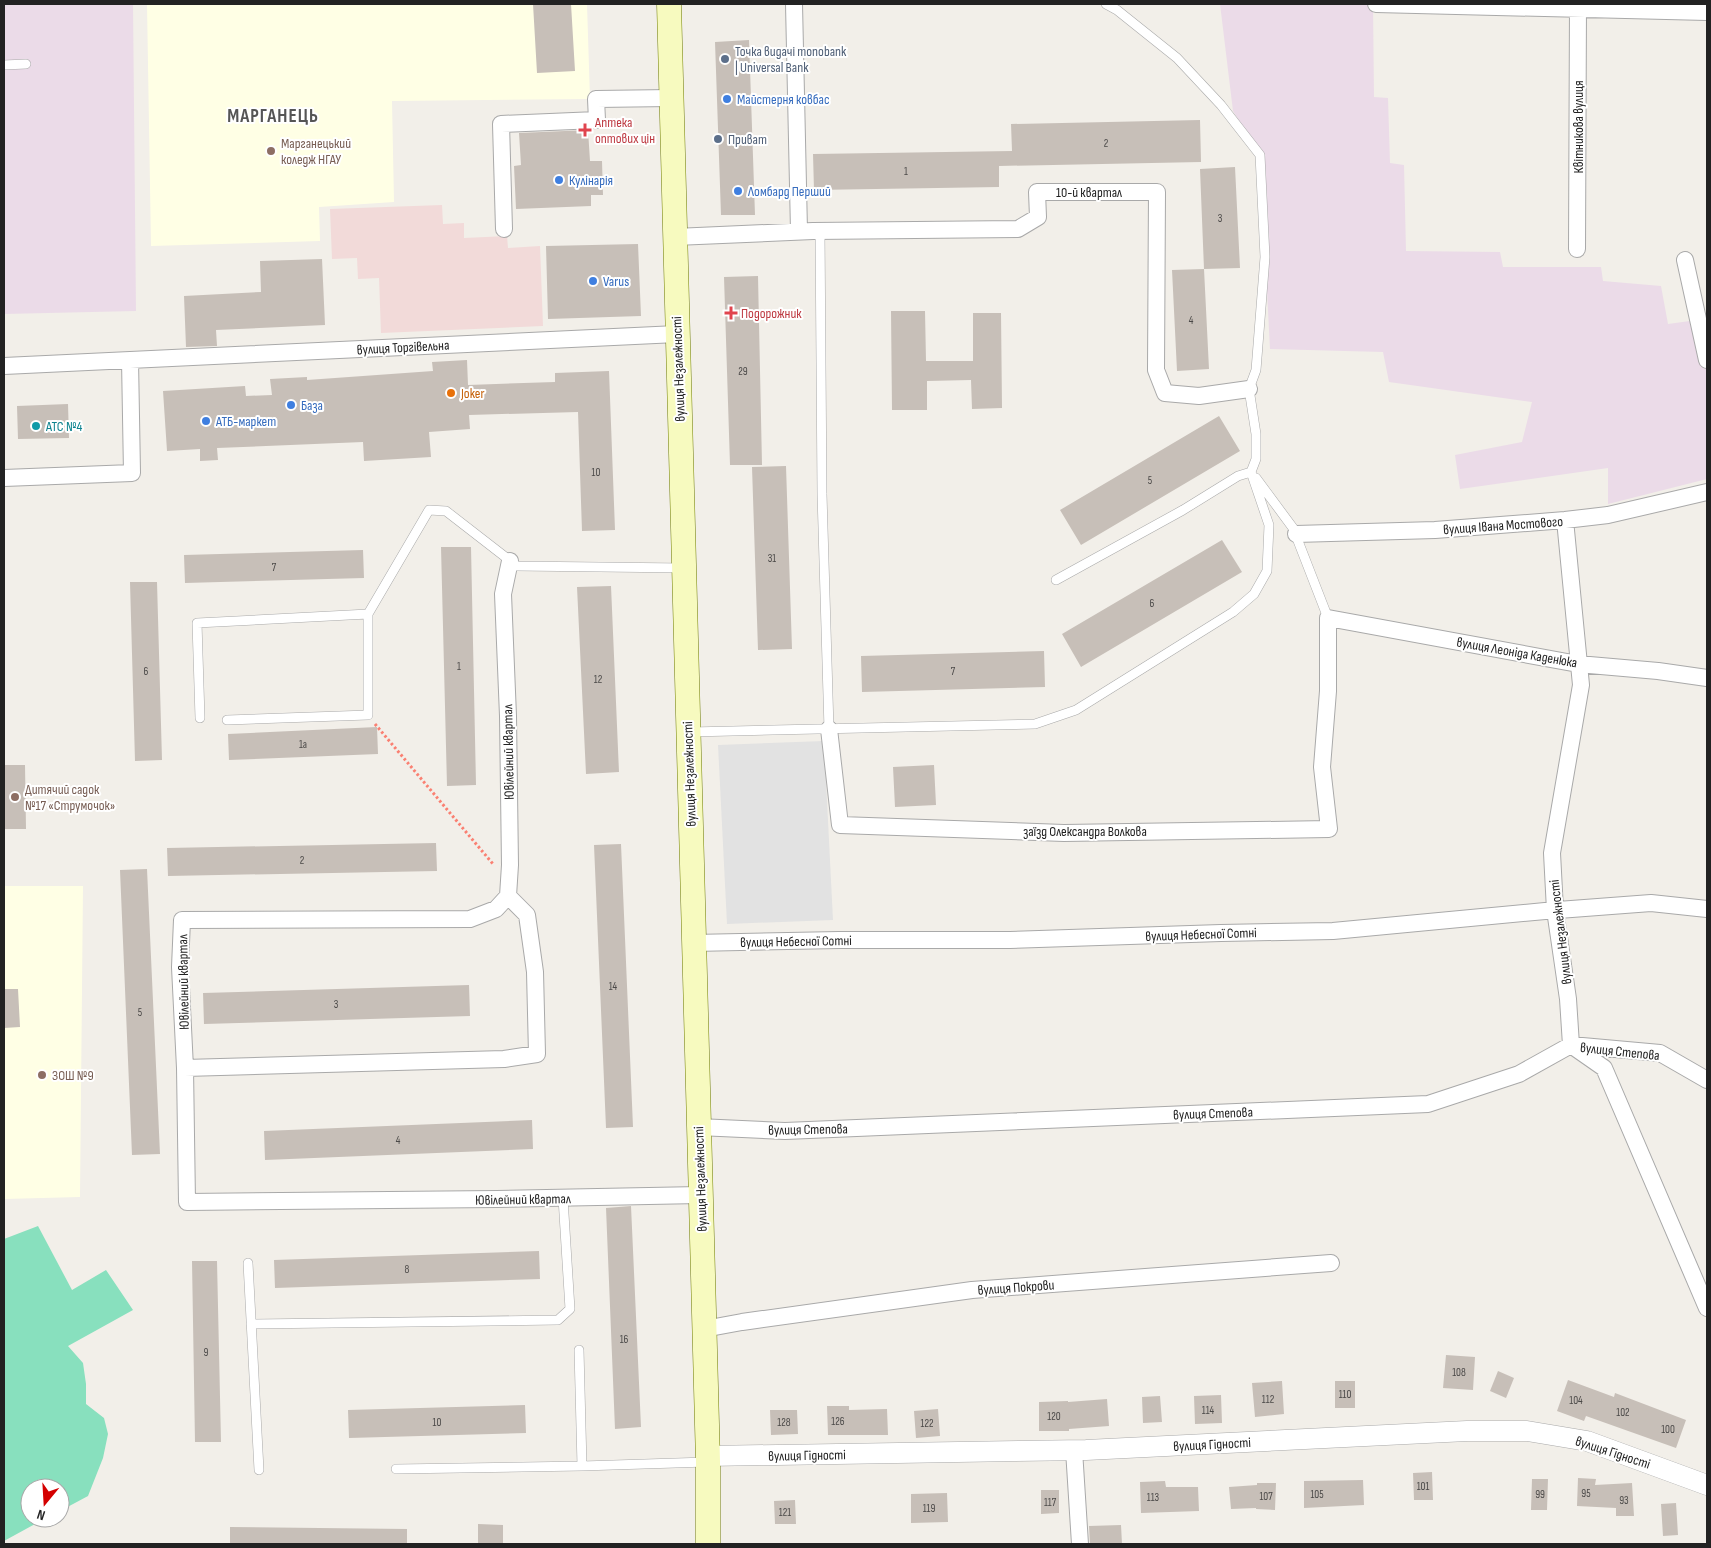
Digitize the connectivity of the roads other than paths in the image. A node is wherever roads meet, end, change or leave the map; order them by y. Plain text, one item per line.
1 (669, 4) edge
2 (794, 4) edge
3 (1106, 4) edge
4 (1376, 4) edge
5 (1578, 6) edge
6 (1707, 12) edge
7 (26, 64) dead end
8 (4, 65) edge
9 (671, 98) junction
10 (504, 230) dead end
11 (820, 230) junction
12 (800, 232) junction
13 (675, 237) junction
14 (1577, 249) dead end
15 (1685, 260) dead end
16 (677, 334) junction
17 (130, 360) junction
18 (1707, 360) edge
19 (4, 366) edge
20 (1249, 389) junction
21 (1251, 472) junction
22 (4, 478) edge
23 (1707, 492) edge
24 (1565, 520) junction
25 (1296, 534) junction
26 (510, 561) junction
27 (683, 568) junction
28 (1056, 580) dead end
29 (368, 614) junction
30 (1328, 618) junction
31 (1578, 664) junction
32 (1707, 678) edge
33 (200, 718) dead end
34 (227, 720) dead end
35 (829, 729) junction
36 (688, 732) junction
37 (509, 889) junction
38 (1707, 909) edge
39 (1555, 910) junction
40 (693, 943) junction
41 (1571, 1045) junction
42 (185, 1068) junction
43 (1707, 1080) edge
44 (698, 1127) junction
45 (700, 1195) junction
46 (563, 1198) junction
47 (248, 1263) dead end
48 (1330, 1263) dead end
49 (1702, 1286) edge
50 (1707, 1308) edge
51 (251, 1324) junction
52 (704, 1329) junction
53 (579, 1350) dead end
54 (1074, 1450) junction
55 (708, 1459) junction
56 (582, 1466) junction
57 (259, 1470) dead end
58 (396, 1470) dead end
59 (1707, 1485) edge
60 (708, 1544) edge
61 (1080, 1544) edge

1 - 9 main road, вулиця Незалежності
2 - 12 street
3 - 20 lane
4 - 5 street
5 - 6 street
5 - 14 street, Квітникова вулиця
7 - 8 lane
9 - 10 street
9 - 13 main road, вулиця Незалежності
11 - 12 street, 10-й квартал
11 - 20 street, 10-й квартал
11 - 35 lane
12 - 13 street, 10-й квартал
13 - 16 main road, вулиця Незалежності
15 - 18 street
16 - 17 street, вулиця Торгівельна
16 - 27 main road, вулиця Незалежності
17 - 19 street, вулиця Торгівельна
17 - 22 street
20 - 21 lane
21 - 25 lane
21 - 28 lane
21 - 35 lane
23 - 24 street, вулиця Івана Мостового
24 - 25 street, вулиця Івана Мостового
24 - 31 street, вулиця Незалежності
25 - 30 lane
26 - 27 lane
26 - 29 lane
26 - 37 street, Ювілейний квартал
27 - 36 main road, вулиця Незалежності
29 - 33 lane
29 - 34 lane
30 - 31 street, вулиця Леоніда Каденюка
30 - 35 street, заїзд Олександра Волкова
31 - 32 street, вулиця Леоніда Каденюка
31 - 39 street, вулиця Незалежності
35 - 36 lane
36 - 40 main road, вулиця Незалежності
37 - 42 street, Ювілейний квартал
37 - 42 street
38 - 39 street, вулиця Небесної Сотні
39 - 40 street, вулиця Небесної Сотні
39 - 41 street, вулиця Незалежності
40 - 44 main road, вулиця Незалежності
41 - 43 street, вулиця Степова
41 - 44 street, вулиця Степова
41 - 49 street
42 - 46 street, Ювілейний квартал
44 - 45 main road, вулиця Незалежності
45 - 46 street, Ювілейний квартал
45 - 52 main road, вулиця Незалежності
46 - 51 lane
47 - 51 lane
48 - 52 street, вулиця Покрови
49 - 50 street
51 - 57 lane
52 - 55 main road, вулиця Незалежності
53 - 56 lane
54 - 55 street, вулиця Гідності
54 - 59 street, вулиця Гідності
54 - 61 street
55 - 56 lane
55 - 60 main road, вулиця Незалежності
56 - 58 lane

